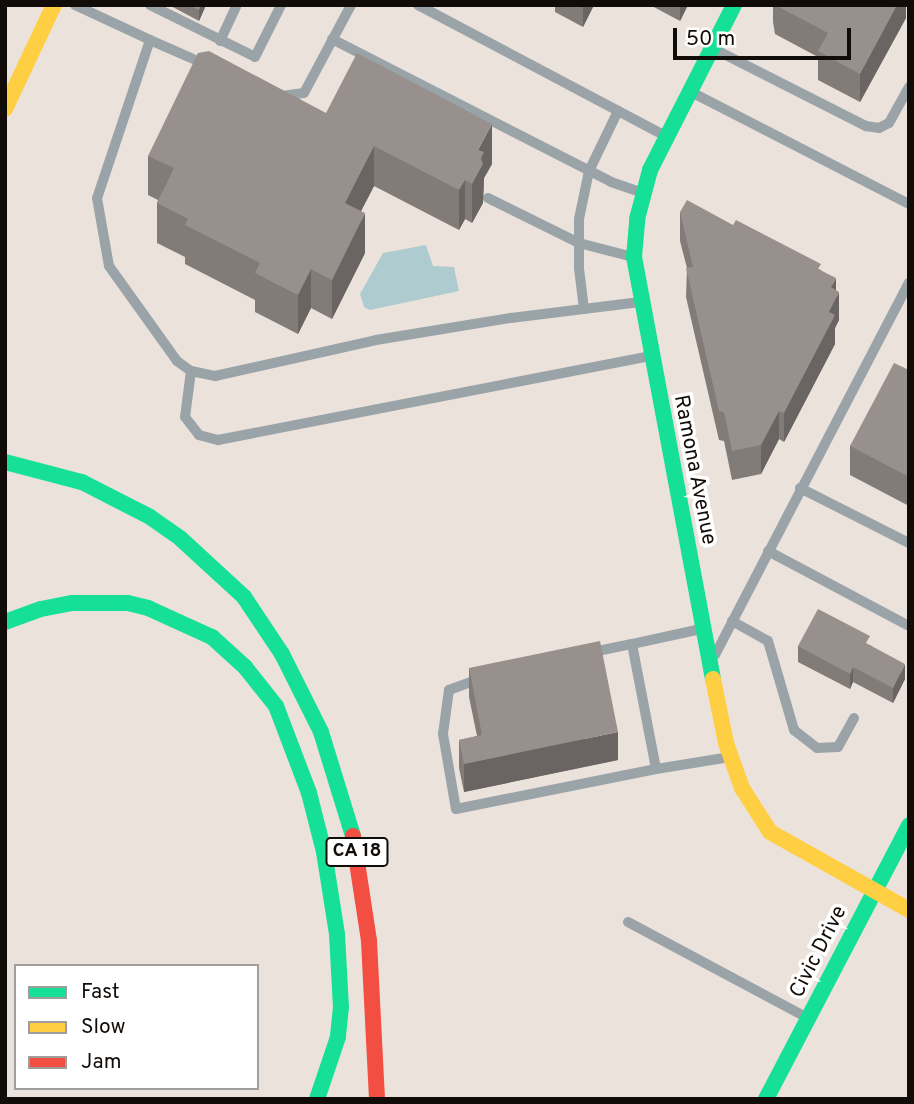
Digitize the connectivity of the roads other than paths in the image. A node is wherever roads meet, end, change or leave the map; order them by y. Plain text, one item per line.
1 (54, 5) edge
2 (75, 5) edge
3 (150, 5) edge
4 (281, 5) edge
5 (351, 5) edge
6 (418, 5) edge
7 (734, 5) edge
8 (236, 6) edge
9 (332, 39) junction
10 (150, 40) junction
11 (220, 41) junction
12 (712, 48) junction
13 (220, 71) edge
14 (909, 87) edge
15 (689, 91) junction
16 (267, 92) edge
17 (5, 109) edge
18 (618, 111) junction
19 (666, 136) junction
20 (589, 171) junction
21 (644, 193) junction
22 (488, 198) dead end
23 (909, 204) edge
24 (579, 243) junction
25 (634, 257) junction
26 (909, 283) edge
27 (640, 302) junction
28 (584, 309) junction
29 (650, 356) junction
30 (191, 371) junction
31 (5, 461) edge
32 (800, 488) junction
33 (909, 542) edge
34 (768, 551) junction
35 (732, 621) junction
36 (5, 622) edge
37 (909, 626) edge
38 (705, 628) junction
39 (632, 644) junction
40 (578, 656) edge
41 (712, 661) junction
42 (485, 677) edge
43 (854, 718) dead end
44 (731, 757) junction
45 (656, 769) junction
46 (909, 825) edge
47 (874, 891) junction
48 (909, 910) edge
49 (628, 922) dead end
50 (808, 1018) junction
51 (317, 1099) edge
52 (377, 1099) edge
53 (766, 1099) edge

1 - 17 main road
2 - 10 lane
3 - 11 lane
4 - 11 lane
5 - 9 lane
6 - 18 lane
7 - 12 main road, Ramona Avenue
8 - 11 lane
9 - 16 lane
9 - 20 lane
10 - 13 lane
10 - 30 lane
12 - 14 lane
12 - 15 main road, Ramona Avenue
15 - 19 main road, Ramona Avenue
15 - 23 lane
18 - 19 lane
18 - 20 lane
19 - 21 main road, Ramona Avenue
20 - 21 lane
20 - 24 lane
21 - 25 main road, Ramona Avenue
22 - 24 lane
24 - 25 lane
24 - 28 lane
25 - 27 main road, Ramona Avenue
26 - 32 lane
27 - 28 lane
27 - 29 main road, Ramona Avenue
28 - 30 lane
29 - 30 lane
29 - 38 main road, Ramona Avenue
31 - 52 main road, CA 18
32 - 33 lane
32 - 34 lane
34 - 35 lane
34 - 37 lane
35 - 41 lane
35 - 43 lane
36 - 51 main road
38 - 39 lane
38 - 41 main road, Ramona Avenue
39 - 40 lane
39 - 45 lane
41 - 44 main road, Ramona Avenue
42 - 45 lane
44 - 45 lane
44 - 47 main road, Ramona Avenue
46 - 47 main road, Civic Drive
47 - 48 main road, Ramona Avenue
47 - 50 main road, Civic Drive
49 - 50 lane
50 - 53 main road, Civic Drive

